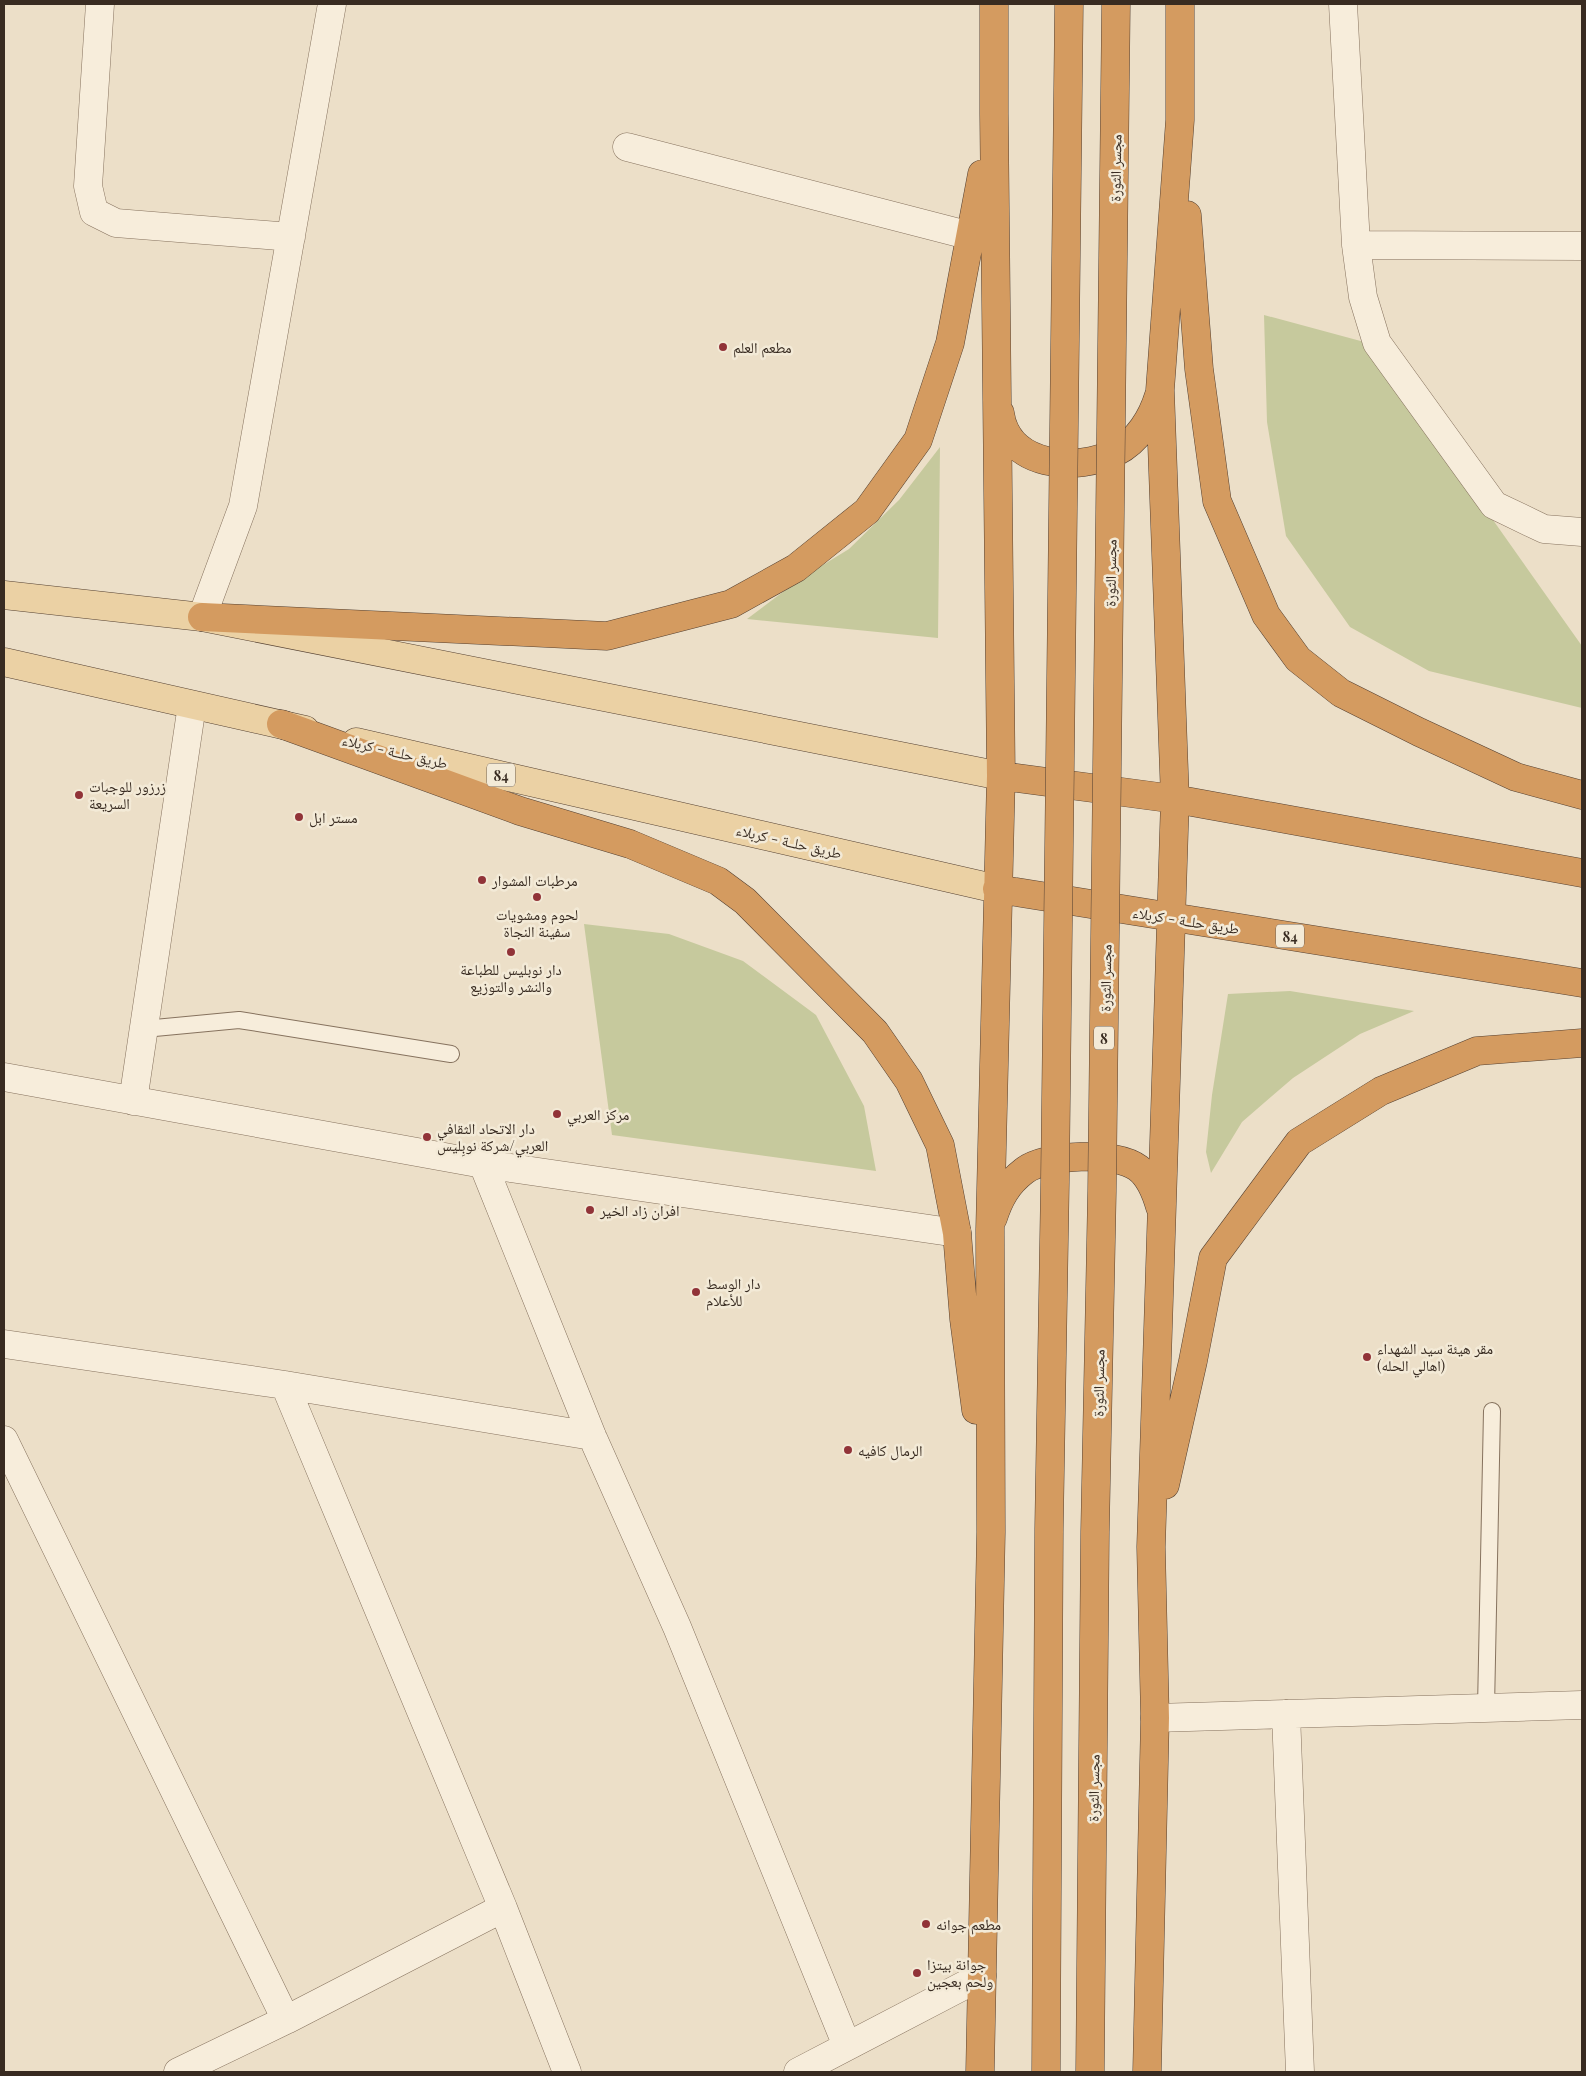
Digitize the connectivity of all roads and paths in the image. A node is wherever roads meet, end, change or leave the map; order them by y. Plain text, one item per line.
1 (100, 4) edge
2 (332, 4) edge
3 (994, 4) edge
4 (1069, 4) edge
5 (1116, 4) edge
6 (1180, 4) edge
7 (1343, 4) edge
8 (994, 114) junction
9 (1180, 120) junction
10 (627, 147) dead end
11 (290, 236) junction
12 (971, 236) junction
13 (1356, 245) junction
14 (1582, 246) edge
15 (1160, 390) junction
16 (997, 392) junction
17 (1582, 532) edge
18 (4, 595) edge
19 (202, 617) junction
20 (4, 662) edge
21 (192, 705) junction
22 (281, 724) junction
23 (1002, 776) junction
24 (1582, 795) edge
25 (1175, 799) junction
26 (1582, 872) edge
27 (997, 889) junction
28 (1171, 918) junction
29 (1582, 983) edge
30 (144, 1029) junction
31 (1582, 1043) edge
32 (450, 1054) dead end
33 (4, 1077) edge
34 (132, 1101) junction
35 (483, 1164) junction
36 (1161, 1211) junction
37 (990, 1230) junction
38 (957, 1233) junction
39 (4, 1344) edge
40 (285, 1385) junction
41 (1492, 1412) dead end
42 (592, 1436) junction
43 (4, 1440) edge
44 (991, 1532) junction
45 (1151, 1547) junction
46 (1582, 1705) edge
47 (1486, 1708) junction
48 (1286, 1714) junction
49 (1155, 1718) junction
50 (503, 1908) junction
51 (982, 1976) junction
52 (286, 2020) junction
53 (847, 2046) junction
54 (178, 2072) edge
55 (567, 2072) edge
56 (798, 2072) edge
57 (980, 2072) edge
58 (1046, 2072) edge
59 (1090, 2072) edge
60 (1147, 2072) edge
61 (1300, 2072) edge

1 - 11 street
2 - 11 street
3 - 8 highway
4 - 58 highway, bridge
5 - 59 highway, مجسر الثورة / 8, bridge
6 - 9 highway
7 - 13 street
8 - 12 highway
8 - 16 highway
9 - 15 highway
9 - 24 highway
10 - 12 street
11 - 19 street
12 - 19 highway
13 - 14 street
13 - 17 street
15 - 16 highway
15 - 25 highway
16 - 23 highway
18 - 19 main road
19 - 23 main road
20 - 21 main road, طريق حلــة - كربلاء / 84
21 - 22 main road, طريق حلــة - كربلاء / 84
21 - 30 street
22 - 27 main road, طريق حلــة - كربلاء / 84
22 - 38 highway
23 - 25 highway
23 - 27 highway
25 - 26 highway
25 - 28 highway
27 - 28 highway, طريق حلــة - كربلاء / 84
27 - 37 highway
28 - 29 highway, طريق حلــة - كربلاء / 84
28 - 36 highway
30 - 32 lane
30 - 34 street
31 - 45 highway
33 - 34 street
34 - 35 street
35 - 38 street
35 - 42 street
36 - 37 highway
36 - 45 highway
37 - 44 highway
38 - 44 highway
39 - 40 street
40 - 42 street
40 - 50 street
41 - 47 lane
42 - 53 street
43 - 52 street
44 - 51 highway
45 - 49 highway
46 - 47 street
47 - 48 street
48 - 49 street
48 - 61 street
49 - 60 highway
50 - 52 street
50 - 55 street
51 - 53 street
51 - 57 highway
52 - 54 street
53 - 56 street

